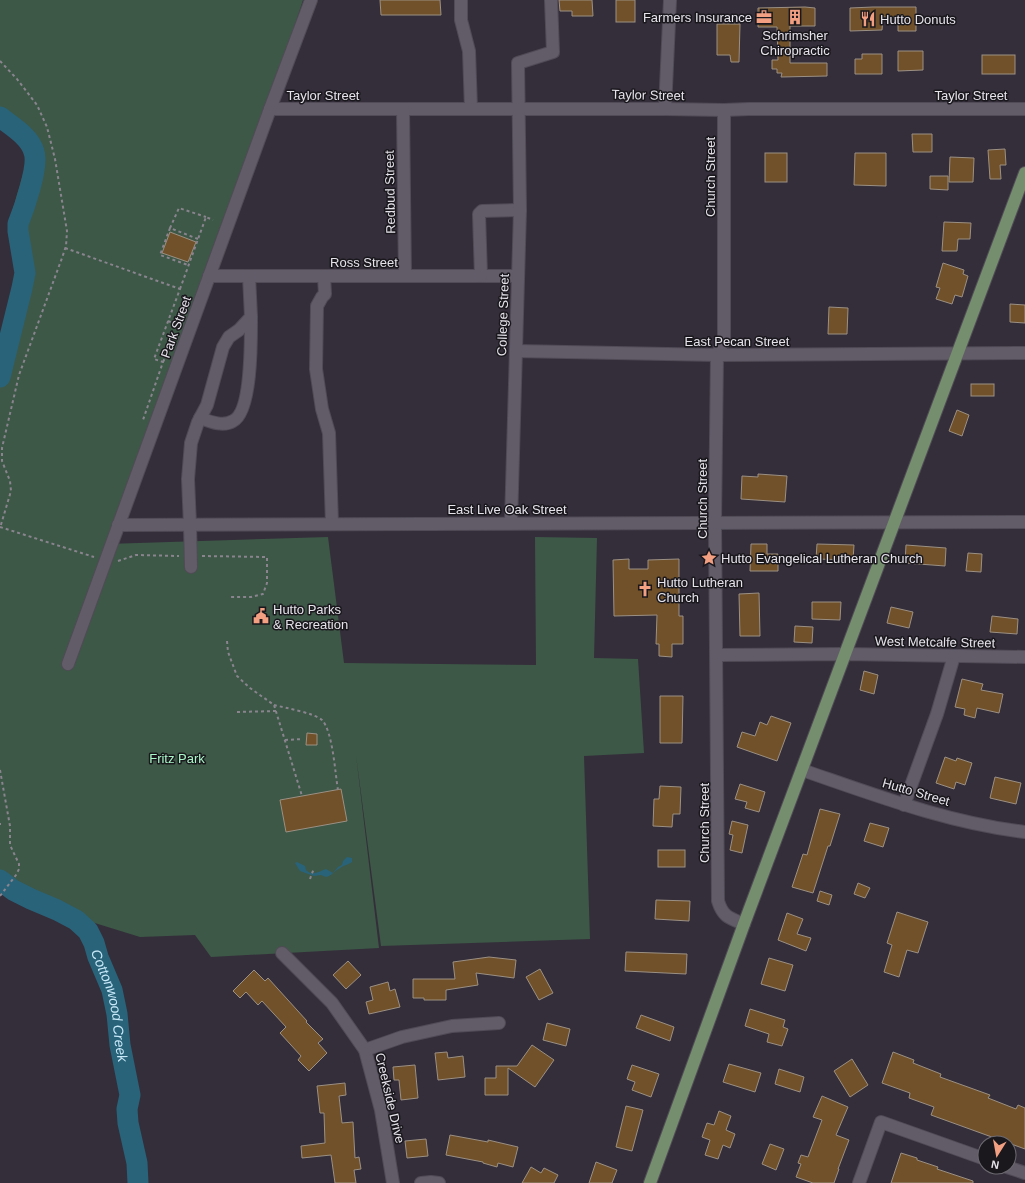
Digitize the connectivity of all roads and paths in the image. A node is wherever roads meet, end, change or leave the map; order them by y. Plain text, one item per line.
1 (311, 0) edge
2 (462, 0) edge
3 (552, 0) edge
4 (670, 0) edge
5 (0, 61) edge
6 (471, 108) junction
7 (519, 108) junction
8 (665, 108) junction
9 (1025, 108) edge
10 (270, 109) junction
11 (403, 109) junction
12 (724, 110) junction
13 (1025, 174) edge
14 (520, 210) junction
15 (206, 217) junction
16 (213, 220) dead end
17 (170, 228) junction
18 (198, 239) junction
19 (65, 248) junction
20 (188, 265) junction
21 (209, 276) junction
22 (249, 276) junction
23 (324, 276) junction
24 (405, 276) junction
25 (481, 276) junction
26 (518, 276) junction
27 (180, 289) junction
28 (252, 317) junction
29 (168, 321) junction
30 (183, 327) dead end
31 (516, 351) junction
32 (1025, 353) edge
33 (958, 354) junction
34 (717, 355) junction
35 (200, 418) junction
36 (148, 422) dead end
37 (715, 522) junction
38 (895, 522) junction
39 (1025, 522) edge
40 (511, 523) junction
41 (332, 524) junction
42 (118, 525) junction
43 (190, 525) junction
44 (0, 527) edge
45 (106, 559) junction
46 (191, 561) junction
47 (231, 598) dead end
48 (226, 641) dead end
49 (845, 654) junction
50 (717, 655) junction
51 (954, 656) junction
52 (1025, 657) edge
53 (68, 664) dead end
54 (274, 705) junction
55 (276, 711) junction
56 (237, 712) dead end
57 (303, 739) dead end
58 (285, 740) junction
59 (0, 770) edge
60 (802, 770) junction
61 (338, 790) dead end
62 (302, 796) dead end
63 (904, 805) junction
64 (1025, 832) edge
65 (314, 869) dead end
66 (311, 878) dead end
67 (1, 895) edge
68 (744, 924) junction
69 (282, 953) dead end
70 (499, 1023) dead end
71 (365, 1050) junction
72 (977, 1156) edge
73 (393, 1183) edge
74 (421, 1183) edge
75 (439, 1183) edge
76 (650, 1183) edge
77 (859, 1183) edge

1 - 10 street, Park Street
2 - 6 street
3 - 7 street, College Street
4 - 8 street
5 - 19 path
6 - 7 street, Taylor Street
6 - 11 street, Taylor Street
7 - 8 street, Taylor Street
7 - 14 street, College Street
8 - 12 street, Taylor Street
9 - 12 street, Taylor Street
10 - 11 street, Taylor Street
10 - 21 street, Park Street
11 - 24 street, Redbud Street
12 - 34 street, Church Street
13 - 33 main road
14 - 25 street
14 - 26 street, College Street
15 - 16 path
15 - 17 path
15 - 18 path
17 - 18 path
17 - 20 path
18 - 20 path
19 - 27 path
19 - 44 path
20 - 27 path
21 - 22 street, Ross Street
21 - 42 street, Park Street
22 - 23 street, Ross Street
22 - 28 street
23 - 24 street, Ross Street
23 - 41 street
24 - 25 street, Ross Street
25 - 26 street, Ross Street
26 - 31 street, College Street
27 - 29 path
28 - 35 street
28 - 35 street
29 - 30 path
29 - 36 path
31 - 34 street, East Pecan Street
31 - 40 street, College Street
32 - 33 street, East Pecan Street
33 - 34 street, East Pecan Street
33 - 38 main road
34 - 37 street, Church Street
35 - 43 street
37 - 38 street, East Live Oak Street
37 - 40 street, East Live Oak Street
37 - 50 street, Church Street
38 - 39 street, East Live Oak Street
38 - 49 main road
40 - 41 street, East Live Oak Street
41 - 43 street, East Live Oak Street
42 - 43 street, East Live Oak Street
42 - 45 street, Park Street
43 - 46 street
44 - 45 path
45 - 46 path
45 - 53 street, Park Street
46 - 47 path
48 - 54 path
49 - 50 street, West Metcalfe Street
49 - 51 street, West Metcalfe Street
49 - 60 main road
50 - 68 street, Church Street
51 - 52 street, West Metcalfe Street
51 - 63 street
54 - 55 path
54 - 61 path
55 - 56 path
55 - 58 path
57 - 58 path
58 - 62 path
59 - 67 path
60 - 63 street, Hutto Street
60 - 68 main road
63 - 64 street, Hutto Street
65 - 66 path
68 - 76 main road
69 - 71 street, Creekside Drive
70 - 71 street
71 - 73 street, Creekside Drive
72 - 77 street
74 - 75 street

